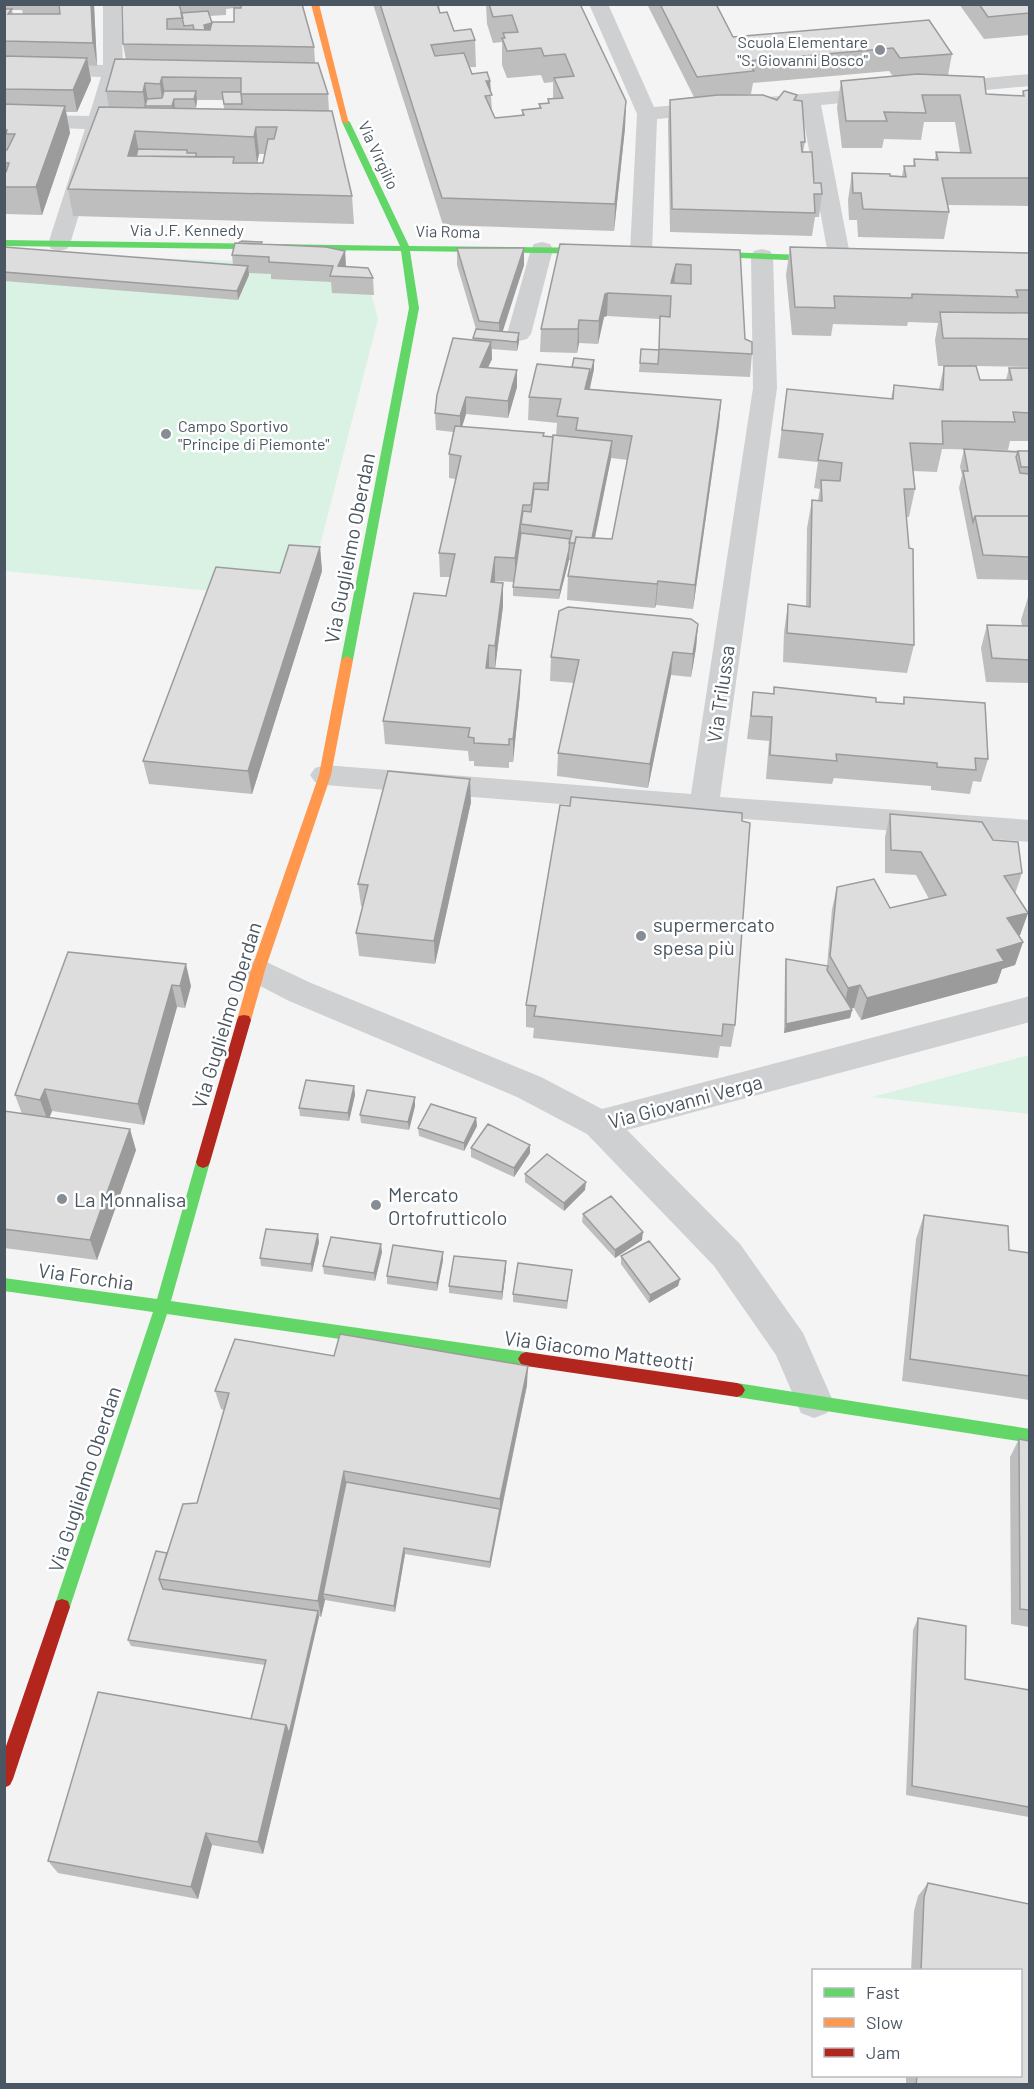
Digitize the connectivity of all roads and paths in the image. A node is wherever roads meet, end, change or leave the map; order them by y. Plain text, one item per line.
1 (112, 4) edge
2 (315, 4) edge
3 (598, 4) edge
4 (4, 68) edge
5 (113, 71) junction
6 (171, 73) edge
7 (311, 77) edge
8 (334, 78) junction
9 (1029, 80) edge
10 (926, 89) edge
11 (902, 91) edge
12 (810, 100) junction
13 (647, 114) junction
14 (4, 120) edge
15 (97, 123) junction
16 (156, 124) edge
17 (324, 129) edge
18 (348, 130) junction
19 (4, 243) edge
20 (59, 244) junction
21 (405, 247) junction
22 (542, 249) junction
23 (636, 252) joint
24 (685, 254) edge
25 (762, 256) junction
26 (846, 260) joint
27 (519, 334) edge
28 (326, 776) junction
29 (704, 806) junction
30 (1029, 831) edge
31 (258, 970) junction
32 (1029, 1009) edge
33 (599, 1124) junction
34 (4, 1284) edge
35 (162, 1307) junction
36 (814, 1401) junction
37 (1029, 1436) edge
38 (4, 1779) edge

1 - 5 street
2 - 8 street, Via Virgilio
3 - 13 street
4 - 5 street
5 - 6 street
5 - 15 street
7 - 8 street
8 - 18 street, Via Virgilio
9 - 10 street
11 - 12 street
12 - 13 street
12 - 26 street
13 - 23 street
14 - 15 street
15 - 16 street
15 - 20 street
17 - 18 street
18 - 21 street, Via Virgilio
19 - 20 street, Via J.F. Kennedy
20 - 21 street, Via J.F. Kennedy
21 - 22 street, Via Roma
21 - 28 street, Via Guglielmo Oberdan
22 - 23 street, Via Roma
22 - 27 street
24 - 25 street
25 - 26 street
25 - 29 street, Via Trilussa
28 - 29 street
28 - 31 street, Via Guglielmo Oberdan
29 - 30 street
31 - 33 street, Via Giovanni Verga
31 - 35 street, Via Guglielmo Oberdan
32 - 33 street, Via Giovanni Verga
33 - 36 street
34 - 35 street, Via Forchia
35 - 36 street, Via Giacomo Matteotti
35 - 38 street, Via Guglielmo Oberdan
36 - 37 street, Via Giacomo Matteotti

